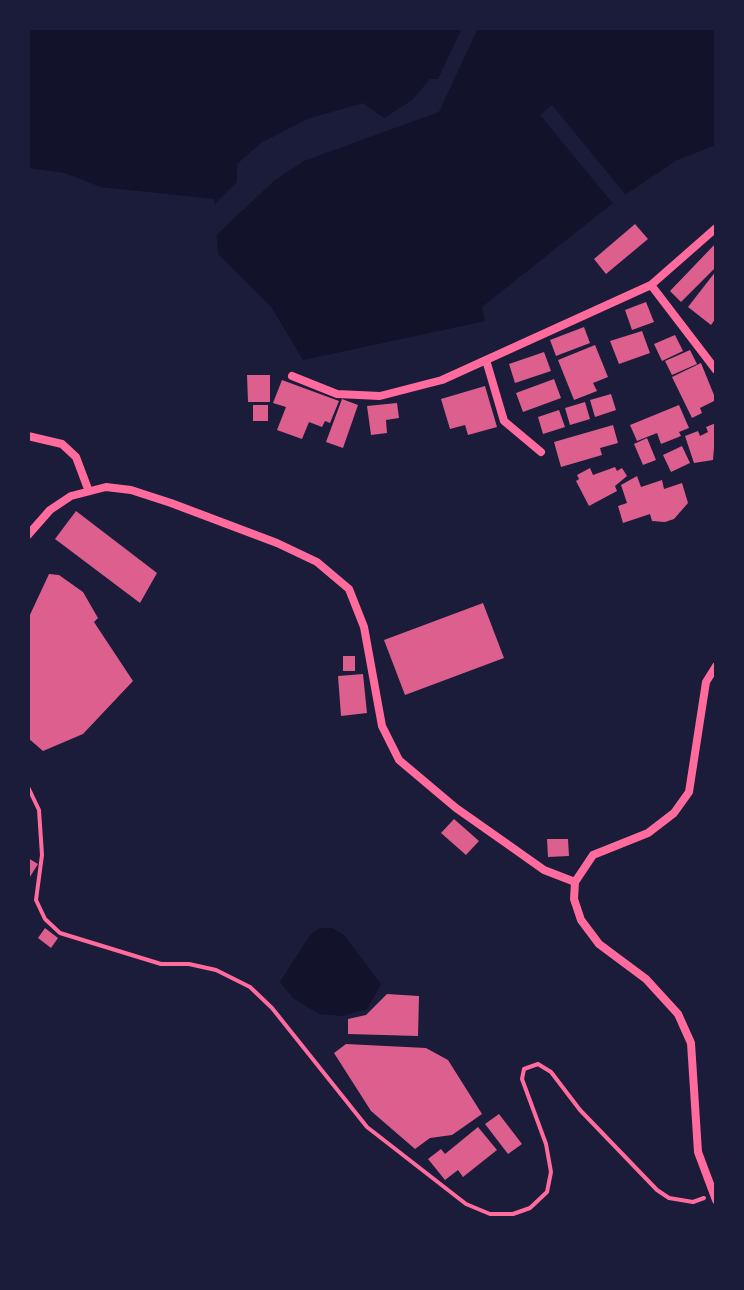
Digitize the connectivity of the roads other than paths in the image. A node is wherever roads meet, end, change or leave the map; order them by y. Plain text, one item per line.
1 (716, 228) edge
2 (651, 285) junction
3 (486, 360) junction
4 (716, 370) edge
5 (292, 376) dead end
6 (28, 436) edge
7 (541, 452) dead end
8 (88, 489) junction
9 (28, 535) edge
10 (716, 666) edge
11 (575, 882) junction
12 (715, 1198) edge

1 - 2 street
2 - 3 street
2 - 4 street
3 - 5 street
3 - 7 street
6 - 8 street
8 - 9 street
8 - 11 street
10 - 11 street
11 - 12 street

